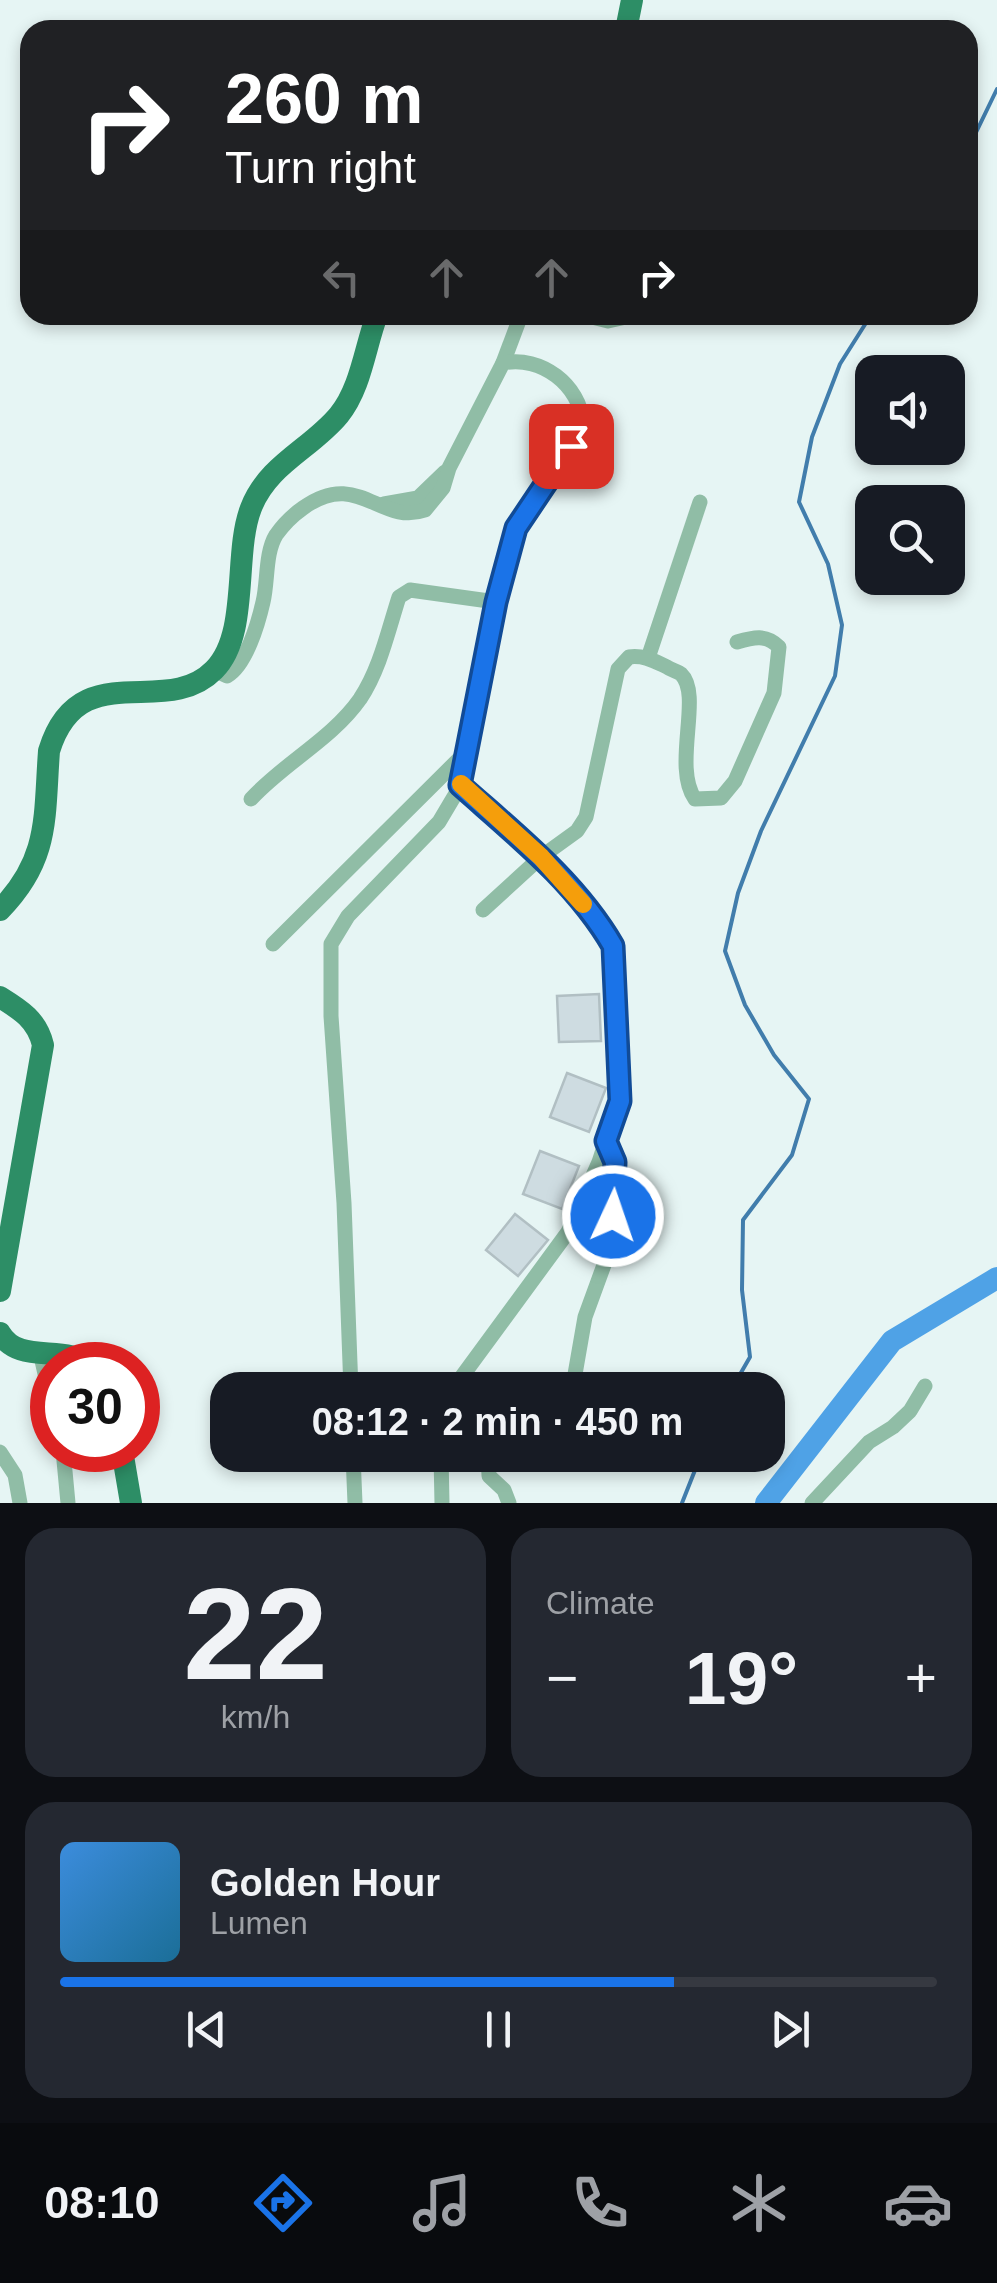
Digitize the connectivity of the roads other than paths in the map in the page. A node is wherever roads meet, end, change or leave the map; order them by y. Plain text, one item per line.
1 (373, 325) edge
2 (511, 325) edge
3 (517, 325) edge
4 (510, 344) junction
5 (503, 363) junction
6 (700, 502) dead end
7 (496, 602) junction
8 (737, 642) dead end
9 (648, 658) junction
10 (214, 670) junction
11 (467, 751) junction
12 (460, 785) junction
13 (425, 793) junction
14 (251, 799) dead end
15 (446, 810) junction
16 (541, 857) junction
17 (0, 910) edge
18 (484, 910) dead end
19 (274, 944) dead end
20 (0, 997) edge
21 (606, 1141) junction
22 (0, 1292) edge
23 (0, 1334) edge
24 (30, 1351) edge
25 (350, 1372) edge
26 (465, 1372) edge
27 (575, 1372) edge
28 (925, 1386) dead end
29 (0, 1452) edge
30 (64, 1472) edge
31 (126, 1472) edge
32 (354, 1472) edge
33 (441, 1472) edge
34 (490, 1472) edge
35 (20, 1503) edge
36 (68, 1503) edge
37 (131, 1503) edge
38 (355, 1503) edge
39 (442, 1503) edge
40 (509, 1503) edge
41 (812, 1503) edge

1 - 10 main road
2 - 4 street
3 - 4 street
4 - 5 street
5 - 7 street
5 - 10 street
6 - 9 street
7 - 11 street
7 - 14 street
8 - 9 street
9 - 16 street
10 - 17 main road
11 - 12 street
11 - 13 street
12 - 15 street
12 - 16 street
13 - 15 street
13 - 19 street
15 - 25 street
16 - 18 street
16 - 21 street
20 - 22 main road
21 - 26 street
21 - 27 street
23 - 24 main road
28 - 41 street
29 - 35 street
30 - 36 street
31 - 37 main road
32 - 38 street
33 - 39 street
34 - 40 street

